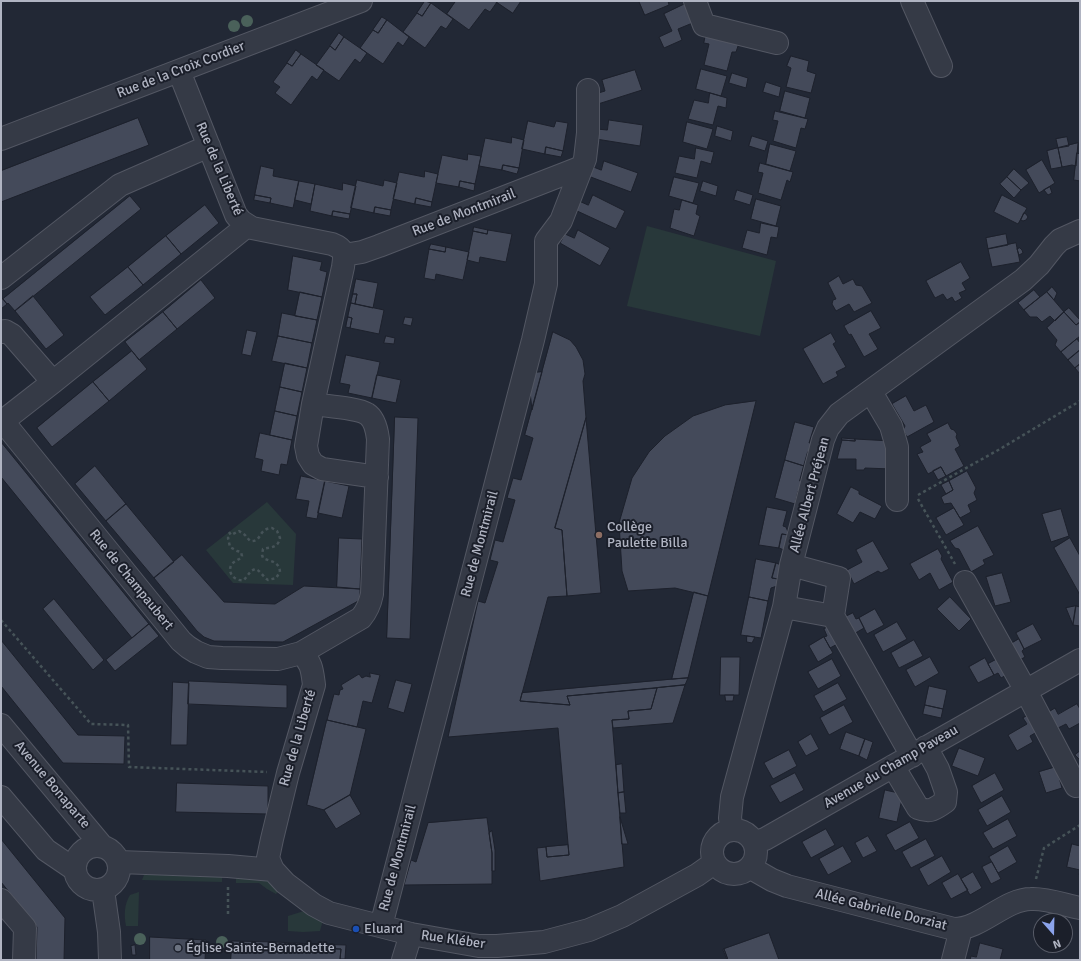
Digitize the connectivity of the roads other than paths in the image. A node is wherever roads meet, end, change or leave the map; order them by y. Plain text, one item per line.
1 (361, 1) edge
2 (695, 1) edge
3 (912, 1) edge
4 (777, 43) dead end
5 (941, 66) dead end
6 (179, 71) junction
7 (588, 90) dead end
8 (1, 139) edge
9 (209, 146) junction
10 (582, 167) junction
11 (247, 226) junction
12 (1080, 231) edge
13 (344, 254) junction
14 (1, 278) edge
15 (1, 332) edge
16 (53, 382) junction
17 (871, 392) junction
18 (314, 404) junction
19 (2, 420) edge
20 (377, 478) junction
21 (897, 500) dead end
22 (791, 565) junction
23 (965, 582) road end
24 (784, 608) junction
25 (833, 616) junction
26 (301, 653) junction
27 (1080, 660) edge
28 (1026, 691) junction
29 (1, 725) edge
30 (919, 751) junction
31 (893, 766) junction
32 (1076, 786) dead end
33 (1, 797) edge
34 (732, 829) junction
35 (755, 842) junction
36 (102, 846) junction
37 (119, 862) junction
38 (714, 863) junction
39 (751, 868) junction
40 (74, 869) junction
41 (273, 870) junction
42 (103, 890) junction
43 (1, 900) edge
44 (1080, 908) edge
45 (380, 926) junction
46 (962, 929) junction
47 (411, 934) junction
48 (24, 960) edge
49 (110, 960) edge
50 (403, 960) edge
51 (953, 960) edge

1 - 6 street, Rue de la Croix Cordier
2 - 4 street
3 - 5 street
6 - 8 street, Rue de la Croix Cordier
6 - 9 street, Rue de la Liberté
7 - 10 street, Rue de Montmirail
9 - 11 street, Rue de la Liberté
9 - 14 street
10 - 13 street, Rue de Montmirail
10 - 45 street, Rue de Montmirail
11 - 13 street, Rue de la Liberté
11 - 16 street, Rue de Champaubert
12 - 17 street, Allée Albert Préjean
13 - 18 street
15 - 16 street
16 - 19 street, Rue de Champaubert
17 - 21 street
17 - 22 street, Allée Albert Préjean
18 - 20 street
18 - 20 street
19 - 26 street, Rue de Champaubert
20 - 26 street
22 - 24 street, Allée Albert Préjean
22 - 25 street
23 - 28 street
24 - 25 street
24 - 34 street, Allée Albert Préjean
25 - 30 street
26 - 41 street, Rue de la Liberté
27 - 28 street, Avenue du Champ Paveau
28 - 30 street, Avenue du Champ Paveau
28 - 32 street
29 - 36 street, Avenue Bonaparte
30 - 31 street, Avenue du Champ Paveau
30 - 31 street
31 - 35 street, Avenue du Champ Paveau
33 - 40 street
34 - 35 street
34 - 38 street
35 - 39 street
36 - 37 street
36 - 40 street
37 - 41 street
37 - 42 street
38 - 39 street
38 - 47 street, Rue Kléber
39 - 46 street, Allée Gabrielle Dorziat
40 - 42 street
41 - 45 street, Rue Kléber
42 - 49 street
43 - 48 street
44 - 46 street, Allée Gabrielle Dorziat
45 - 47 street, Rue Kléber
46 - 51 street
47 - 50 street

